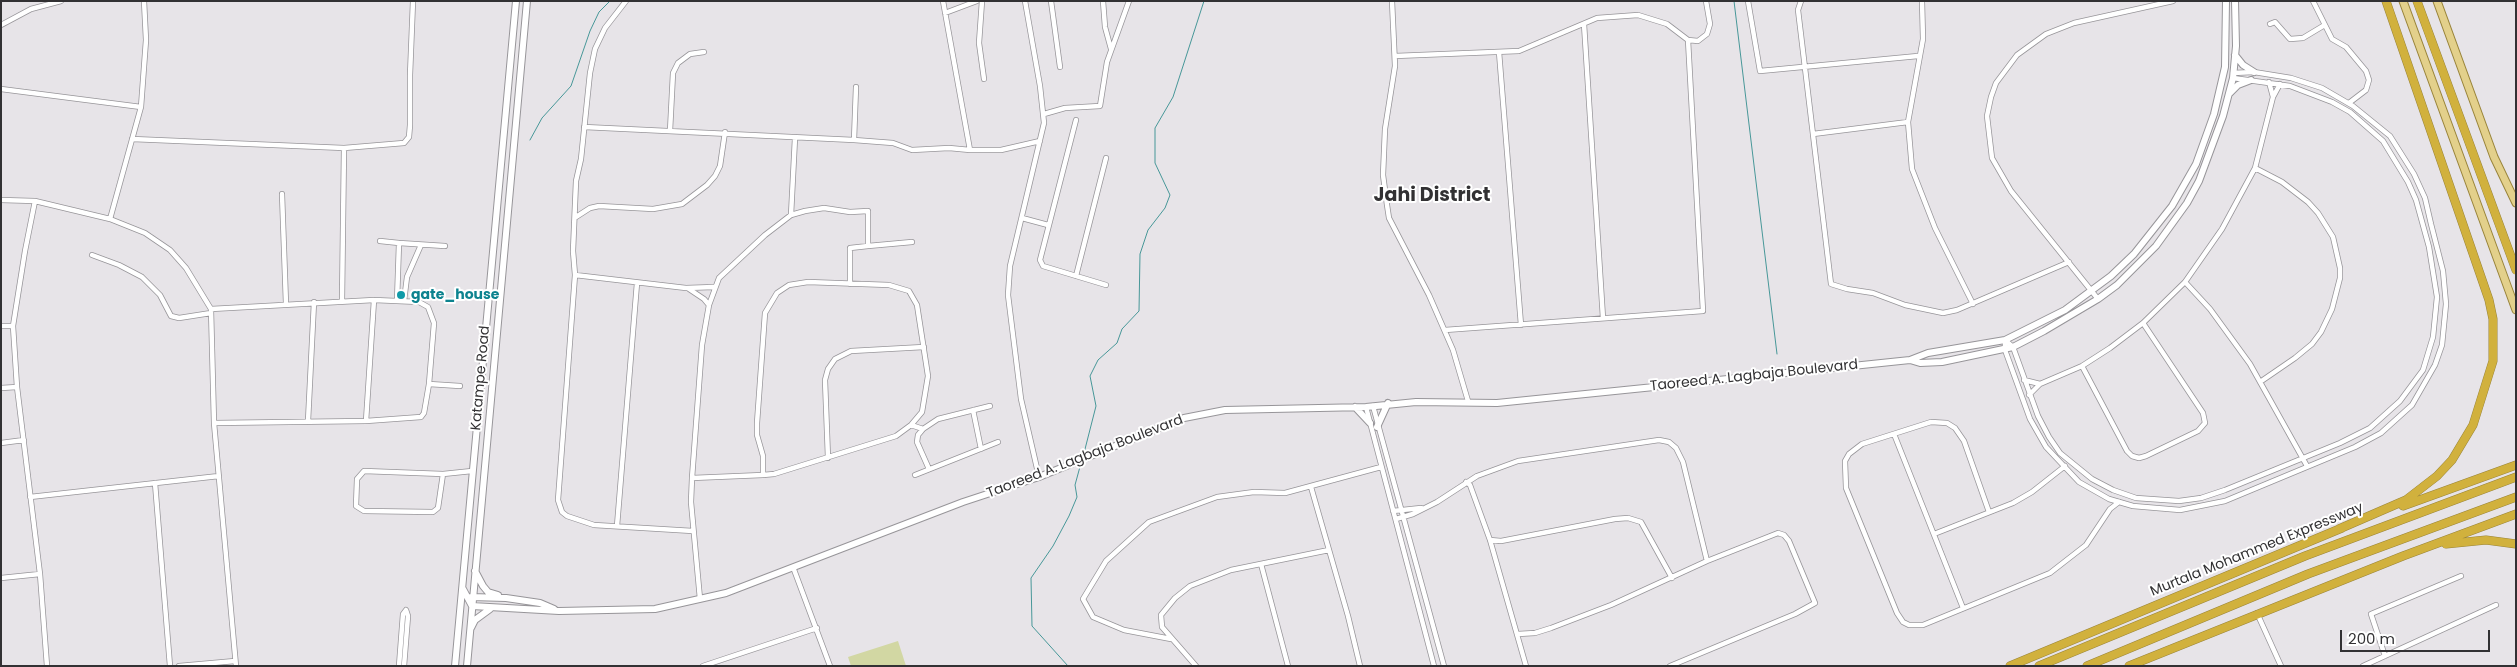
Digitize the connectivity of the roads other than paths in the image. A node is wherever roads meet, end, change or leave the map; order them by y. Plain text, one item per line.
1 (61, 1) edge
2 (144, 1) edge
3 (413, 1) edge
4 (516, 1) edge
5 (527, 1) edge
6 (626, 1) edge
7 (943, 1) edge
8 (977, 1) edge
9 (982, 1) edge
10 (1025, 1) edge
11 (1050, 1) edge
12 (1103, 1) edge
13 (1129, 1) edge
14 (1392, 1) edge
15 (1706, 1) edge
16 (1748, 1) edge
17 (1801, 1) edge
18 (1922, 1) edge
19 (2173, 1) edge
20 (2226, 1) edge
21 (2235, 1) edge
22 (2313, 1) edge
23 (2386, 1) edge
24 (2404, 1) edge
25 (2417, 1) edge
26 (2436, 1) edge
27 (945, 13) junction
28 (1584, 24) junction
29 (2270, 24) dead end
30 (1, 25) edge
31 (2323, 26) junction
32 (1688, 40) junction
33 (1111, 50) junction
34 (704, 52) dead end
35 (1498, 52) junction
36 (2235, 55) junction
37 (1395, 56) junction
38 (1918, 56) junction
39 (1060, 67) dead end
40 (1806, 67) junction
41 (2226, 67) junction
42 (2254, 72) junction
43 (2232, 75) junction
44 (984, 78) dead end
45 (2252, 80) junction
46 (2269, 82) junction
47 (2222, 84) junction
48 (2280, 84) junction
49 (856, 87) dead end
50 (1, 89) edge
51 (2228, 95) junction
52 (2273, 97) junction
53 (2349, 103) junction
54 (140, 107) junction
55 (1044, 114) junction
56 (1076, 120) dead end
57 (1908, 122) junction
58 (584, 127) junction
59 (670, 131) junction
60 (725, 132) junction
61 (1813, 134) junction
62 (795, 138) junction
63 (132, 139) junction
64 (854, 140) junction
65 (1040, 142) junction
66 (344, 148) junction
67 (970, 150) junction
68 (1106, 158) dead end
69 (2255, 168) junction
70 (282, 194) dead end
71 (1, 200) edge
72 (36, 201) junction
73 (2516, 203) edge
74 (791, 215) junction
75 (576, 217) junction
76 (1022, 218) junction
77 (110, 219) junction
78 (1048, 224) junction
79 (380, 241) dead end
80 (912, 242) dead end
81 (399, 243) junction
82 (421, 245) junction
83 (445, 246) dead end
84 (868, 246) junction
85 (92, 256) dead end
86 (2068, 262) junction
87 (2516, 270) edge
88 (575, 275) junction
89 (398, 276) junction
90 (1076, 276) junction
91 (407, 277) junction
92 (2185, 282) junction
93 (637, 283) junction
94 (850, 284) junction
95 (1106, 285) dead end
96 (714, 287) junction
97 (686, 288) junction
98 (2092, 291) junction
99 (2098, 298) junction
100 (374, 300) junction
101 (342, 301) junction
102 (397, 301) junction
103 (404, 301) junction
104 (314, 302) junction
105 (286, 304) junction
106 (1973, 304) junction
107 (709, 305) junction
108 (2516, 310) edge
109 (211, 311) junction
110 (1603, 318) junction
111 (2143, 323) junction
112 (1520, 325) junction
113 (1, 326) edge
114 (13, 326) junction
115 (1444, 330) junction
116 (2005, 340) junction
117 (924, 347) junction
118 (2013, 347) junction
119 (2005, 350) junction
120 (1910, 360) junction
121 (2082, 366) junction
122 (2024, 380) junction
123 (2260, 382) junction
124 (429, 384) junction
125 (2040, 384) junction
126 (460, 386) dead end
127 (18, 387) junction
128 (1654, 387) dead end
129 (1, 388) edge
130 (1598, 393) junction
131 (2030, 395) junction
132 (1468, 401) junction
133 (1388, 403) junction
134 (990, 406) dead end
135 (1369, 406) junction
136 (1355, 407) junction
137 (973, 410) junction
138 (308, 421) junction
139 (366, 421) junction
140 (214, 423) junction
141 (1370, 424) junction
142 (911, 425) junction
143 (1377, 427) junction
144 (924, 429) junction
145 (1894, 434) junction
146 (24, 440) junction
147 (998, 442) dead end
148 (1, 443) edge
149 (981, 449) junction
150 (2302, 457) junction
151 (828, 458) junction
152 (2069, 462) junction
153 (2516, 465) edge
154 (2307, 466) junction
155 (1381, 467) junction
156 (2064, 468) junction
157 (929, 469) junction
158 (472, 471) junction
159 (444, 474) junction
160 (763, 475) junction
161 (916, 475) dead end
162 (219, 476) junction
163 (1039, 477) junction
164 (2516, 477) edge
165 (692, 478) junction
166 (1466, 482) junction
167 (155, 483) junction
168 (1311, 486) junction
169 (30, 497) junction
170 (2516, 497) edge
171 (2110, 499) junction
172 (2119, 502) junction
173 (1424, 508) junction
174 (1401, 509) junction
175 (2110, 509) junction
176 (1393, 511) junction
177 (1989, 512) junction
178 (2516, 514) edge
179 (1403, 516) junction
180 (1396, 519) junction
181 (617, 526) junction
182 (2340, 529) junction
183 (693, 531) junction
184 (1934, 534) junction
185 (1490, 540) junction
186 (2516, 544) edge
187 (1329, 550) junction
188 (2403, 556) junction
189 (1707, 562) junction
190 (1262, 564) junction
191 (793, 567) junction
192 (475, 571) junction
193 (40, 574) junction
194 (2461, 576) dead end
195 (1, 578) edge
196 (1672, 578) junction
197 (463, 589) junction
198 (506, 598) junction
199 (700, 599) junction
200 (470, 601) junction
201 (2496, 606) dead end
202 (461, 608) junction
203 (491, 608) junction
204 (1963, 608) junction
205 (559, 611) junction
206 (2257, 614) junction
207 (817, 628) junction
208 (469, 631) junction
209 (1518, 634) junction
210 (1170, 639) junction
211 (403, 647) junction
212 (2385, 656) junction
213 (235, 664) edge
214 (47, 666) edge
215 (170, 666) edge
216 (179, 666) edge
217 (399, 666) edge
218 (404, 666) edge
219 (455, 666) edge
220 (467, 666) edge
221 (702, 666) edge
222 (830, 666) edge
223 (1196, 666) edge
224 (1288, 666) edge
225 (1360, 666) edge
226 (1434, 666) edge
227 (1444, 666) edge
228 (1526, 666) edge
229 (1670, 666) edge
230 (2010, 666) edge
231 (2039, 666) edge
232 (2087, 666) edge
233 (2129, 666) edge
234 (2281, 666) edge
235 (2363, 666) edge

1 - 30 street
2 - 54 street
3 - 66 street
4 - 158 street, Katampe Road
5 - 192 street, Katampe Road
6 - 58 street
7 - 27 street
8 - 27 street
9 - 44 street
10 - 55 street
11 - 39 street
12 - 33 street
13 - 33 street
14 - 37 street
15 - 32 street
16 - 40 street
17 - 40 street
18 - 38 street
19 - 86 street
20 - 41 street, Taoreed A. Lagbaja Boulevard
21 - 36 street, Taoreed A. Lagbaja Boulevard
22 - 31 street
23 - 182 highway
24 - 108 main road
25 - 87 highway
26 - 73 main road
27 - 67 street
28 - 32 street
28 - 35 street
28 - 110 street
29 - 31 street
31 - 53 street
32 - 110 street
33 - 55 street
34 - 59 street
35 - 37 street
35 - 112 street
36 - 42 street
36 - 43 street, Taoreed A. Lagbaja Boulevard
37 - 115 street
38 - 40 street
38 - 57 street
40 - 61 street
41 - 43 street
41 - 47 street, Taoreed A. Lagbaja Boulevard
42 - 43 street
42 - 53 street
43 - 45 street
43 - 47 street
43 - 51 street, Taoreed A. Lagbaja Boulevard
45 - 46 street
45 - 51 street
46 - 48 street
46 - 52 street
47 - 98 street, Taoreed A. Lagbaja Boulevard
48 - 52 street
48 - 150 street
49 - 64 street
50 - 54 street
51 - 99 street, Taoreed A. Lagbaja Boulevard
52 - 69 street
53 - 154 street
54 - 63 street
55 - 65 street
56 - 78 street
57 - 61 street
57 - 106 street
58 - 59 street
58 - 75 street
59 - 60 street
60 - 62 street
60 - 75 street
61 - 106 street
62 - 64 street
62 - 74 street
63 - 66 street
63 - 77 street
64 - 67 street
65 - 67 street
65 - 76 street
66 - 101 street
68 - 90 street
69 - 92 street
69 - 123 street
70 - 105 street
71 - 72 street
72 - 77 street
72 - 114 street
74 - 84 street
74 - 96 street
75 - 88 street
76 - 78 street
76 - 163 street
77 - 109 street
78 - 90 street
79 - 81 street
80 - 84 street
81 - 82 street
81 - 89 street
82 - 83 street
82 - 91 street
84 - 94 street
85 - 109 street
86 - 98 street
86 - 106 street
88 - 93 street
88 - 181 street
89 - 91 street
89 - 102 street
90 - 95 street
91 - 103 street
92 - 111 street
92 - 123 street
93 - 97 street
93 - 181 street
94 - 117 street
94 - 160 street
96 - 97 street
96 - 107 street
97 - 107 street
98 - 99 street
98 - 116 street, Taoreed A. Lagbaja Boulevard
99 - 118 street, Taoreed A. Lagbaja Boulevard
100 - 101 street
100 - 102 street
100 - 139 street
101 - 104 street
102 - 103 street
103 - 124 street
104 - 105 street
104 - 138 street
105 - 109 street
107 - 165 street
109 - 140 street
110 - 112 street
111 - 121 street
111 - 121 street
112 - 115 street
113 - 114 street
114 - 127 street
115 - 132 street
116 - 118 street
116 - 119 street
116 - 120 street, Taoreed A. Lagbaja Boulevard
117 - 142 street
117 - 151 street
118 - 119 street, Taoreed A. Lagbaja Boulevard
118 - 122 street
119 - 120 street, Taoreed A. Lagbaja Boulevard
119 - 156 street
120 - 130 street, Taoreed A. Lagbaja Boulevard
121 - 125 street
122 - 125 street
122 - 131 street
123 - 150 street
124 - 126 street
124 - 139 street
125 - 131 street
127 - 129 street
127 - 146 street
128 - 130 street, Taoreed A. Lagbaja Boulevard
130 - 132 street, Taoreed A. Lagbaja Boulevard
131 - 152 street
132 - 133 street, Taoreed A. Lagbaja Boulevard
133 - 135 street, Taoreed A. Lagbaja Boulevard
133 - 143 street
134 - 137 street
135 - 136 street, Taoreed A. Lagbaja Boulevard
135 - 141 street
135 - 143 street
136 - 141 street
136 - 163 street, Taoreed A. Lagbaja Boulevard
137 - 144 street
137 - 149 street
138 - 139 street
138 - 140 street
140 - 162 street
141 - 155 street
142 - 144 street
142 - 151 street
143 - 174 street
144 - 157 street
145 - 177 street
145 - 184 street
145 - 204 street
146 - 148 street
146 - 169 street
147 - 149 street
149 - 157 street
150 - 152 street
150 - 154 street
151 - 160 street
152 - 156 street
153 - 182 highway, Murtala Mohammed Expressway
154 - 172 street
155 - 168 street
155 - 176 street
156 - 171 street
156 - 177 street
157 - 161 street
158 - 159 street
158 - 197 street, Katampe Road
159 - 159 street
160 - 165 street
162 - 167 street
162 - 213 street
163 - 191 street, Taoreed A. Lagbaja Boulevard
164 - 231 highway, Murtala Mohammed Expressway
165 - 183 street
166 - 173 street
166 - 185 street
166 - 189 street
167 - 169 street
167 - 215 street
168 - 187 street
168 - 210 street
169 - 193 street
170 - 232 highway
171 - 172 street
171 - 175 street
172 - 175 street
173 - 174 street
173 - 179 street
174 - 176 street
174 - 179 street
175 - 204 street
176 - 180 street
177 - 184 street
178 - 188 highway
179 - 180 street
179 - 227 street
180 - 226 street
181 - 183 street
182 - 230 highway, Murtala Mohammed Expressway
183 - 199 street
184 - 204 street
185 - 196 street
185 - 209 street
186 - 188 highway
187 - 190 street
187 - 225 street
188 - 206 highway
189 - 196 street
189 - 229 street
190 - 210 street
190 - 224 street
191 - 199 street, Taoreed A. Lagbaja Boulevard
191 - 207 street
192 - 198 street
192 - 200 street, Katampe Road
193 - 195 street
193 - 214 street
194 - 212 street
196 - 209 street
197 - 200 street
197 - 202 street, Katampe Road
198 - 200 street, Taoreed A. Lagbaja Boulevard
198 - 205 street, Taoreed A. Lagbaja Boulevard
199 - 205 street, Taoreed A. Lagbaja Boulevard
200 - 202 street
200 - 203 street, Taoreed A. Lagbaja Boulevard
200 - 208 street, Katampe Road
201 - 212 street
202 - 219 street, Katampe Road
203 - 205 street, Taoreed A. Lagbaja Boulevard
203 - 208 street
206 - 233 highway
206 - 234 street
207 - 221 street
207 - 222 street
208 - 220 street, Katampe Road
209 - 228 street
210 - 223 street
211 - 211 street
211 - 217 street
211 - 218 street
212 - 235 street
213 - 216 street

